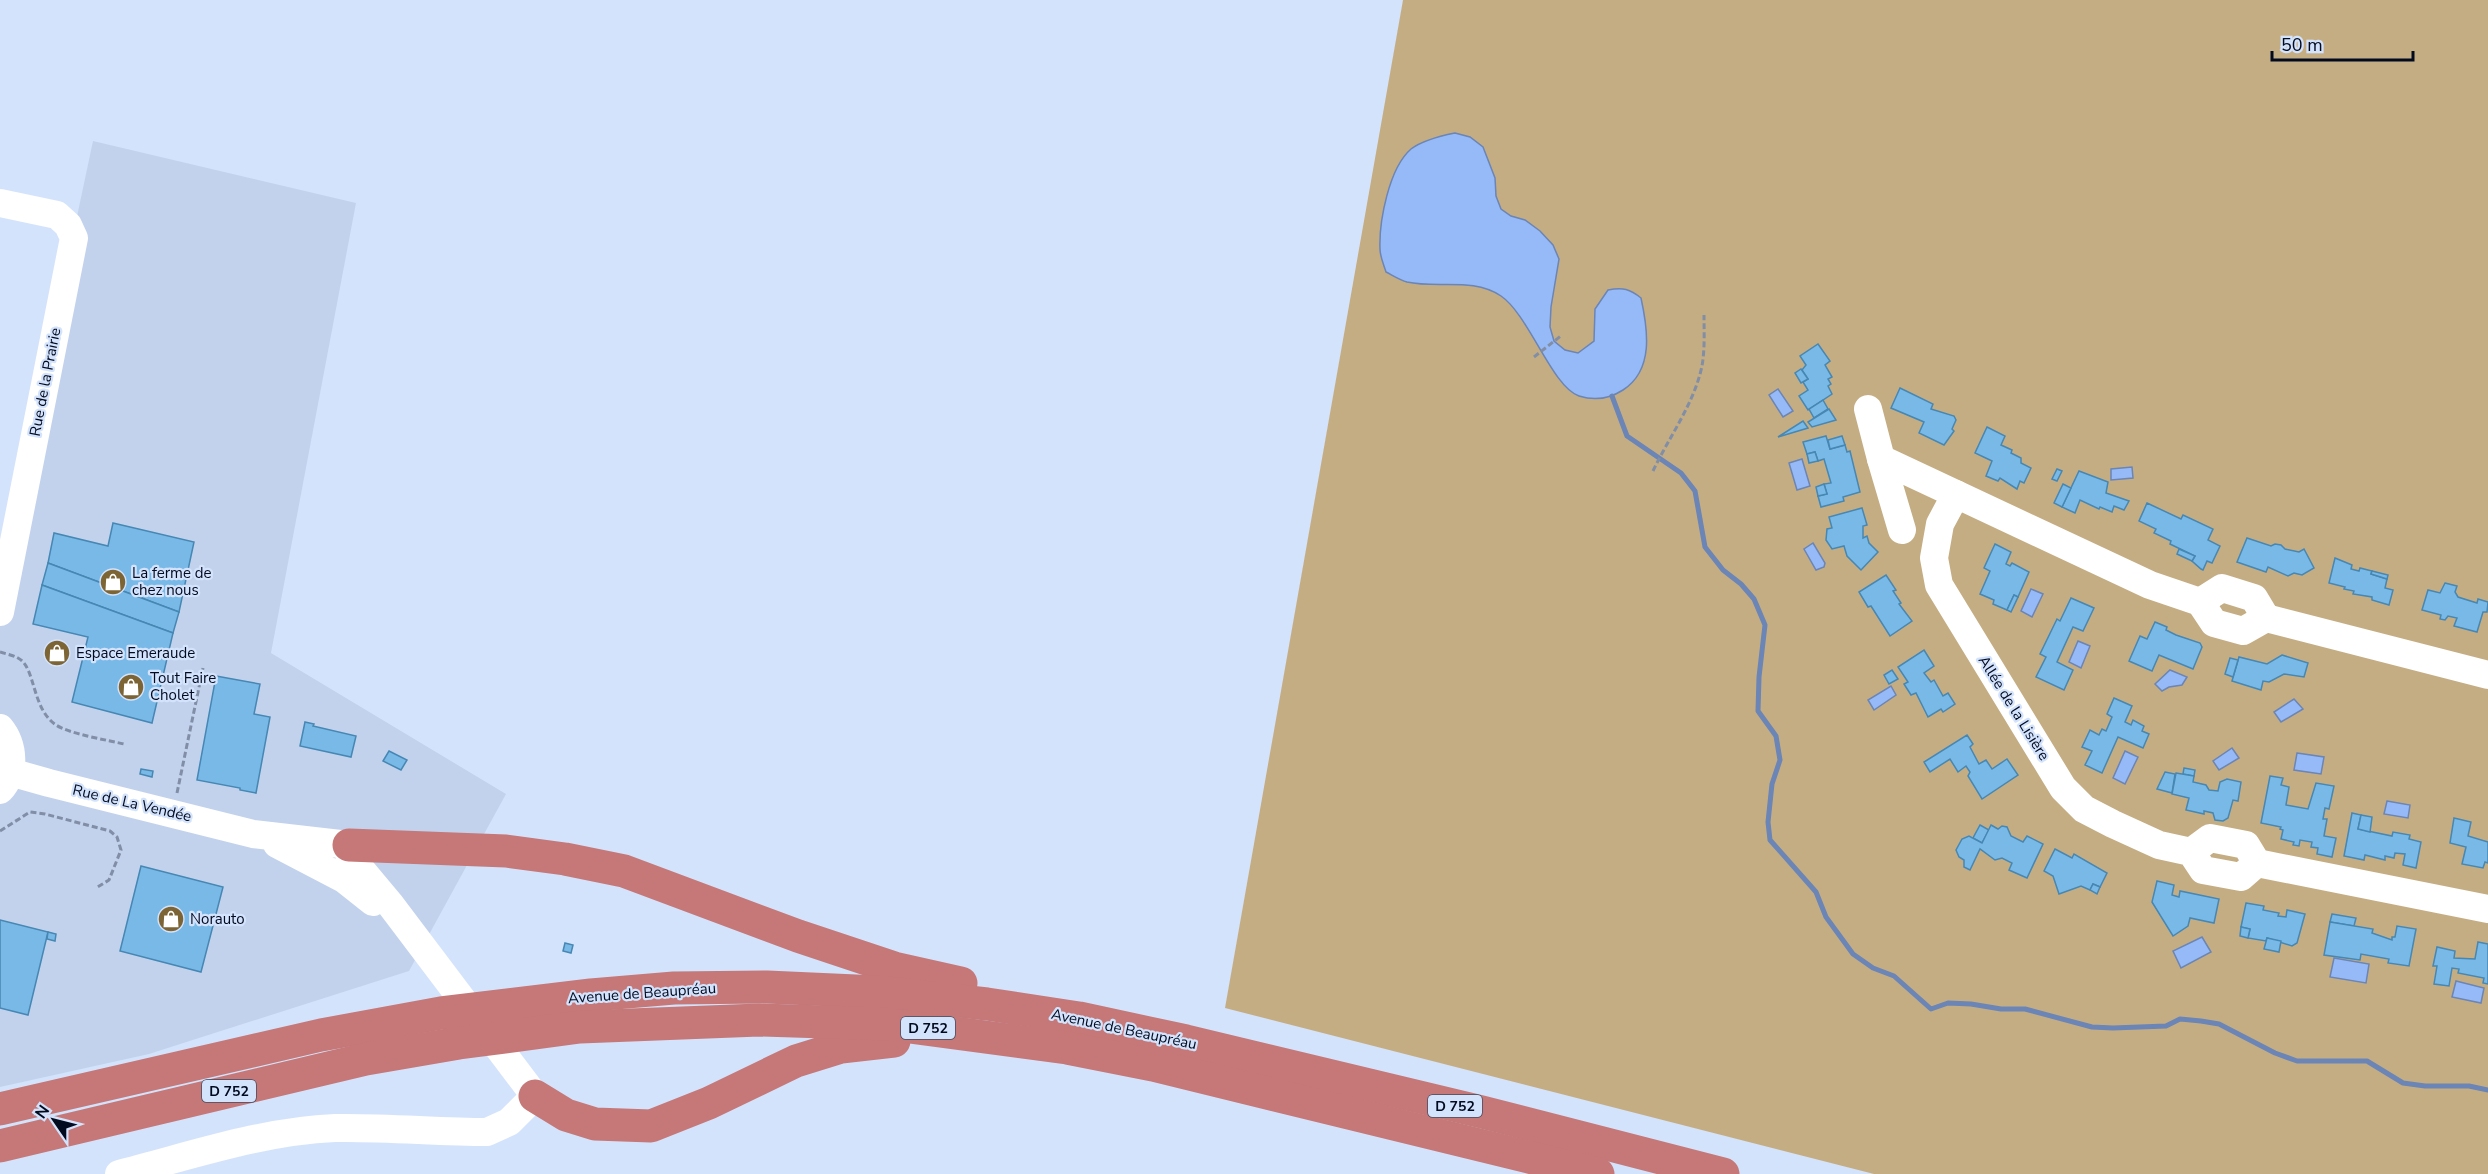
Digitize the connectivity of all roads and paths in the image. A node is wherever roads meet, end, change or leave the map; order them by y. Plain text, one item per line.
1 (0, 203) edge
2 (1704, 315) dead end
3 (1562, 335) dead end
4 (1534, 357) dead end
5 (1868, 409) dead end
6 (1881, 459) junction
7 (1653, 471) dead end
8 (1956, 494) junction
9 (1902, 530) dead end
10 (0, 612) edge
11 (0, 652) edge
12 (203, 668) dead end
13 (2488, 675) edge
14 (0, 728) edge
15 (124, 744) dead end
16 (5, 781) edge
17 (173, 812) junction
18 (0, 831) edge
19 (253, 834) junction
20 (349, 845) junction
21 (96, 888) dead end
22 (2488, 909) edge
23 (417, 941) junction
24 (516, 1020) junction
25 (1186, 1041) junction
26 (535, 1096) junction
27 (1331, 1108) junction
28 (0, 1110) edge
29 (0, 1146) edge
30 (119, 1174) edge
31 (1598, 1174) edge
32 (1722, 1174) edge

1 - 10 street, Rue de la Prairie
2 - 7 path
3 - 4 path
5 - 6 street
6 - 8 street
6 - 9 street
8 - 13 street
8 - 22 street, Allée de la Lisière
11 - 15 path
12 - 17 path
14 - 16 street
16 - 17 street, Rue de La Vendée
17 - 19 street, Rue de La Vendée
18 - 21 path
19 - 20 street, Rue de La Vendée
19 - 23 street, Rue de La Vendée
20 - 23 street
20 - 25 highway
23 - 26 street
24 - 25 highway, Avenue de Beaupréau / D 752
24 - 27 highway, Avenue de Beaupréau / D 752
24 - 28 highway, D 752
24 - 29 highway, D 752
25 - 32 highway, Avenue de Beaupréau / D 752
26 - 27 highway
26 - 30 street
27 - 31 highway, Avenue de Beaupréau / D 752

